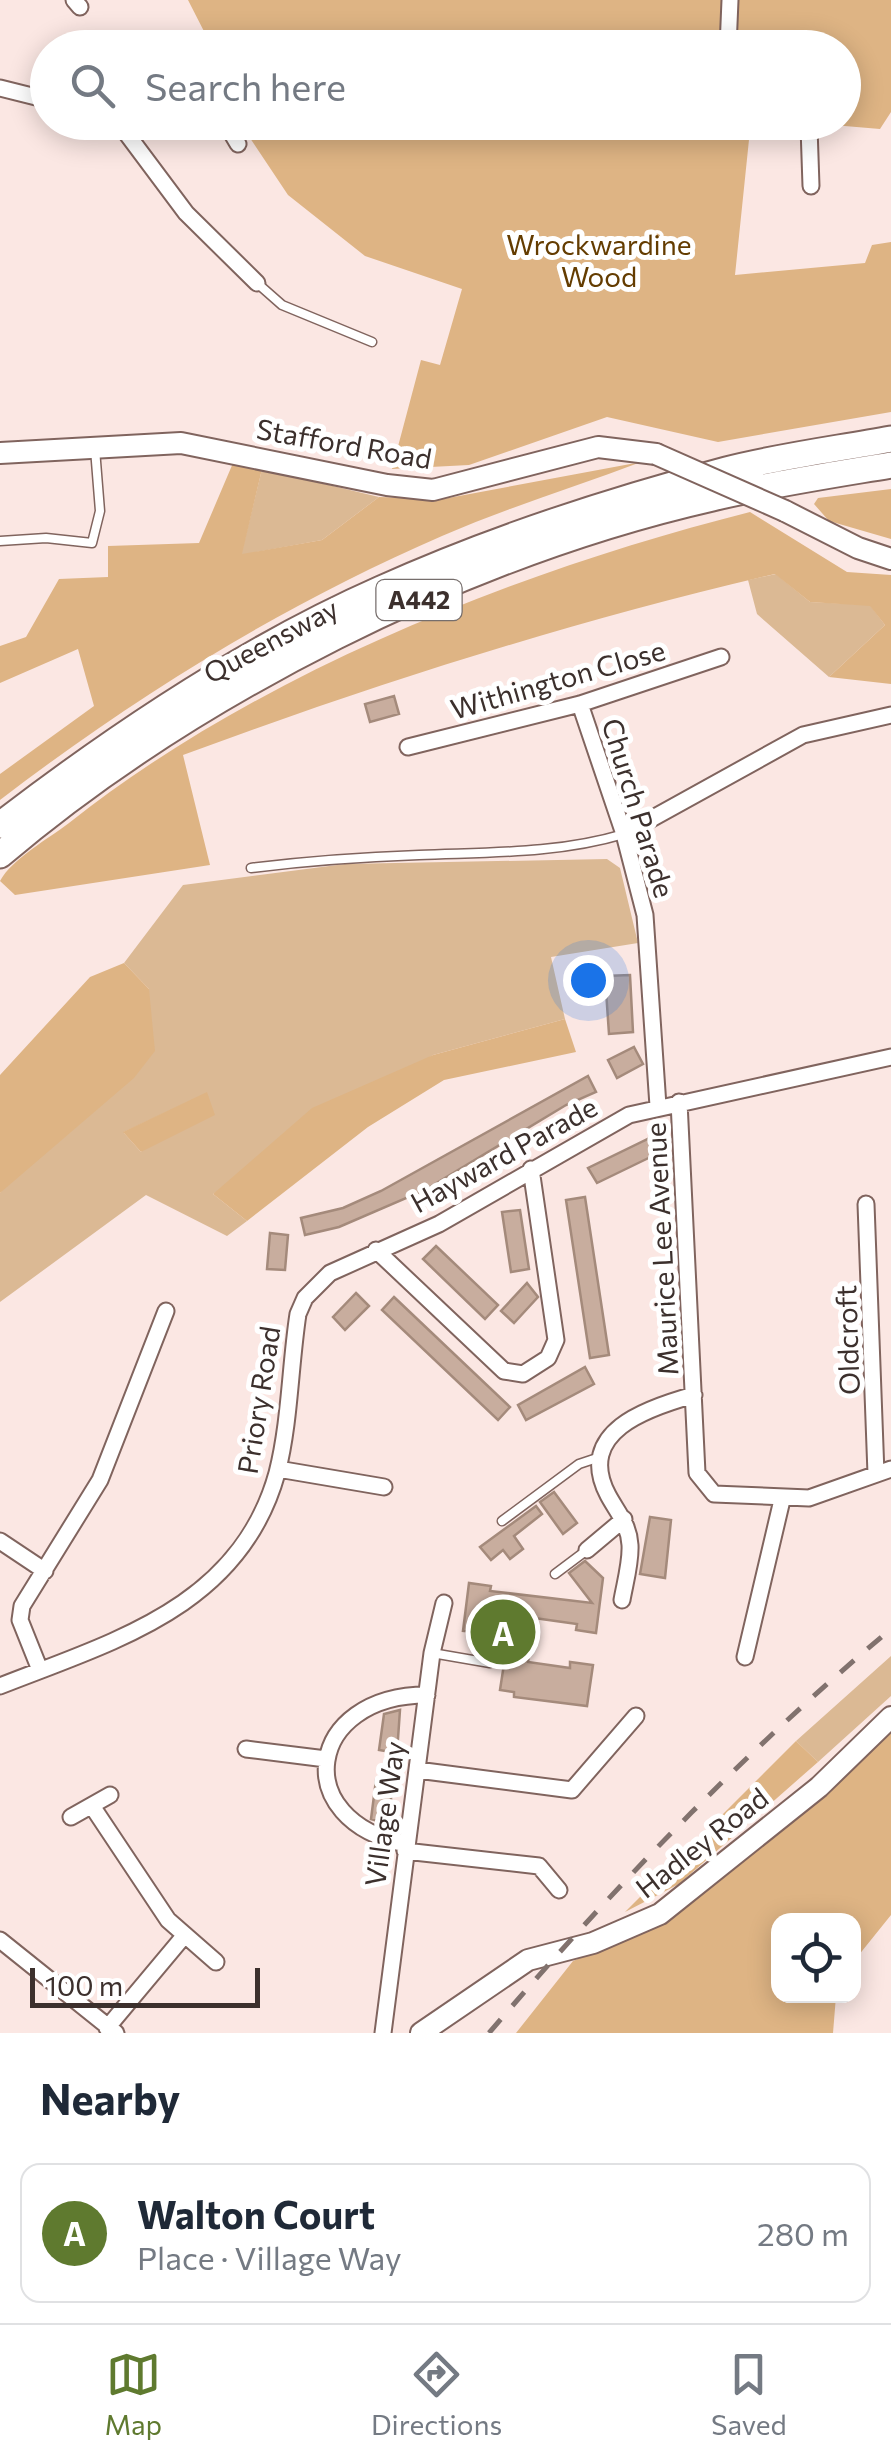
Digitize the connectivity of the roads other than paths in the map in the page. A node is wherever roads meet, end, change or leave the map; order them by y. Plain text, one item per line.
1 (730, 0) edge
2 (729, 30) edge
3 (0, 88) edge
4 (30, 96) edge
5 (131, 140) edge
6 (235, 140) edge
7 (812, 140) edge
8 (238, 144) dead end
9 (811, 186) dead end
10 (245, 279) joint
11 (372, 342) dead end
12 (891, 440) edge
13 (95, 449) junction
14 (0, 453) edge
15 (891, 465) edge
16 (0, 541) edge
17 (891, 559) edge
18 (721, 657) dead end
19 (580, 704) junction
20 (891, 715) edge
21 (408, 748) dead end
22 (0, 825) edge
23 (624, 834) junction
24 (0, 856) edge
25 (251, 868) dead end
26 (891, 1057) edge
27 (679, 1102) junction
28 (658, 1106) junction
29 (530, 1168) junction
30 (866, 1204) dead end
31 (376, 1250) junction
32 (872, 1291) junction
33 (891, 1291) edge
34 (166, 1310) dead end
35 (694, 1395) junction
36 (600, 1457) junction
37 (278, 1469) junction
38 (884, 1471) edge
39 (384, 1487) dead end
40 (782, 1500) junction
41 (624, 1519) junction
42 (502, 1521) dead end
43 (0, 1540) edge
44 (587, 1550) joint
45 (45, 1571) junction
46 (555, 1574) dead end
47 (622, 1600) dead end
48 (444, 1602) dead end
49 (432, 1653) junction
50 (746, 1657) dead end
51 (490, 1663) dead end
52 (40, 1670) junction
53 (0, 1686) edge
54 (427, 1695) junction
55 (636, 1716) dead end
56 (891, 1717) edge
57 (246, 1750) dead end
58 (326, 1760) junction
59 (417, 1770) junction
60 (110, 1795) dead end
61 (92, 1806) junction
62 (71, 1816) dead end
63 (406, 1847) junction
64 (559, 1890) dead end
65 (184, 1936) junction
66 (0, 1940) edge
67 (216, 1962) dead end
68 (111, 2030) edge
69 (383, 2033) edge
70 (421, 2033) edge

1 - 2 street
3 - 4 street
5 - 10 street
6 - 8 street
7 - 9 street
10 - 11 lane
12 - 22 highway, Queensway / A442
13 - 14 street, Stafford Road
13 - 16 lane
13 - 17 street, Stafford Road, bridge
15 - 24 highway, Queensway / A442
18 - 19 street, Withington Close
19 - 21 street, Withington Close
19 - 23 street, Church Parade
20 - 23 street
23 - 25 lane
23 - 28 street, Church Parade
26 - 27 street
27 - 28 street, Hayward Parade
27 - 35 street, Maurice Lee Avenue
28 - 29 street, Hayward Parade
29 - 31 street, Hayward Parade
29 - 31 street
30 - 32 street, Oldcroft
31 - 37 street, Priory Road
32 - 33 street
32 - 38 street, Oldcroft
34 - 45 street
35 - 36 street
35 - 40 street, Oldcroft
36 - 41 street
36 - 42 lane
37 - 39 street
37 - 52 street, Priory Road
38 - 40 street, Oldcroft
40 - 50 street
41 - 44 street
41 - 47 street
43 - 45 street
44 - 46 lane
45 - 52 street
48 - 49 street, Village Way
49 - 51 lane
49 - 54 street, Village Way
52 - 53 street, Priory Road
54 - 58 street
54 - 59 street, Village Way
55 - 59 street
56 - 70 street, Hadley Road
57 - 58 street
58 - 63 street
59 - 63 street, Village Way
60 - 61 street
61 - 62 street
61 - 65 street
63 - 64 street
63 - 69 street, Village Way
65 - 67 street
65 - 68 street
66 - 68 street

